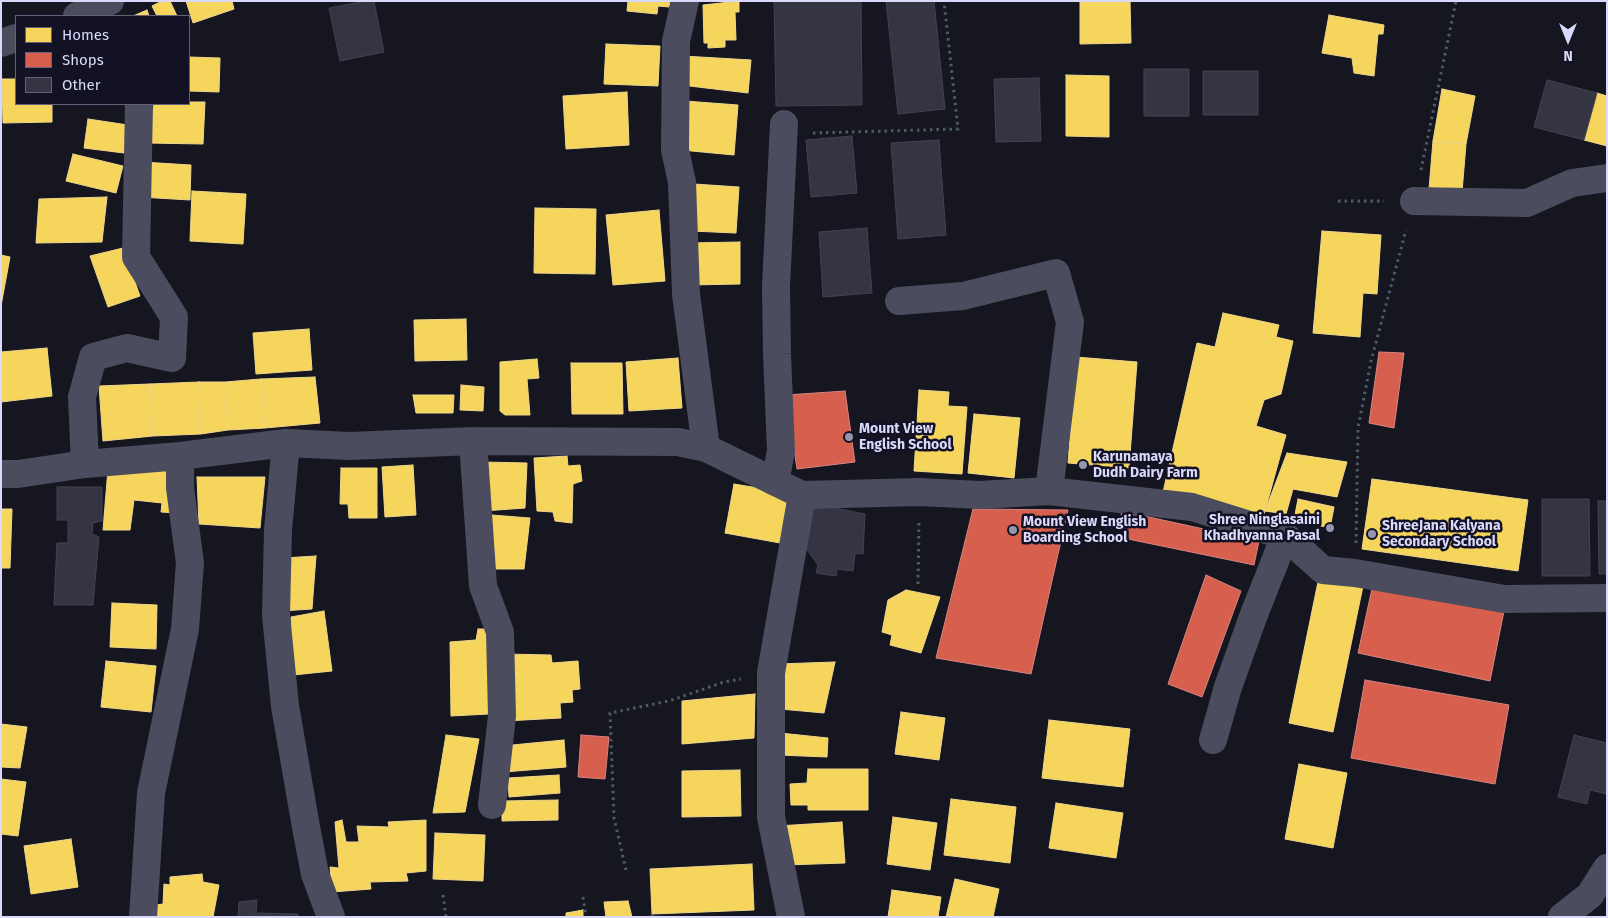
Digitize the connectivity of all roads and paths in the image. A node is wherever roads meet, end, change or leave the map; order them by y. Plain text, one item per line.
1 (684, 1) edge
2 (944, 1) edge
3 (1456, 1) edge
4 (109, 2) edge
5 (79, 15) edge
6 (114, 15) edge
7 (15, 38) edge
8 (1, 43) edge
9 (139, 105) edge
10 (784, 124) joint
11 (1607, 178) edge
12 (1338, 201) dead end
13 (1414, 201) junction
14 (899, 302) dead end
15 (473, 441) junction
16 (286, 443) junction
17 (706, 448) junction
18 (180, 456) junction
19 (85, 464) junction
20 (1, 474) edge
21 (775, 482) junction
22 (1049, 491) junction
23 (919, 492) junction
24 (802, 495) junction
25 (1285, 536) junction
26 (1355, 573) junction
27 (918, 584) dead end
28 (1607, 598) edge
29 (771, 673) junction
30 (1213, 740) dead end
31 (492, 805) dead end
32 (1607, 868) edge
33 (626, 870) dead end
34 (443, 895) dead end
35 (583, 897) dead end
36 (143, 917) edge
37 (331, 917) edge
38 (446, 917) edge
39 (586, 917) edge
40 (791, 917) edge
41 (1562, 917) edge

1 - 17 street
2 - 10 path
3 - 13 path
4 - 5 street
4 - 6 street
7 - 8 street
9 - 19 street
10 - 21 street
11 - 13 street
12 - 13 path
13 - 26 path
14 - 22 street
15 - 16 street
15 - 17 street
15 - 31 street
16 - 18 street
16 - 37 street
17 - 21 street
18 - 19 street
18 - 36 street
19 - 20 street
21 - 24 street
22 - 23 street
22 - 25 street
23 - 24 street
23 - 27 path
24 - 29 street
25 - 26 street
25 - 30 street
26 - 28 street
29 - 33 path
29 - 40 street
32 - 41 street
34 - 38 path
35 - 39 path

